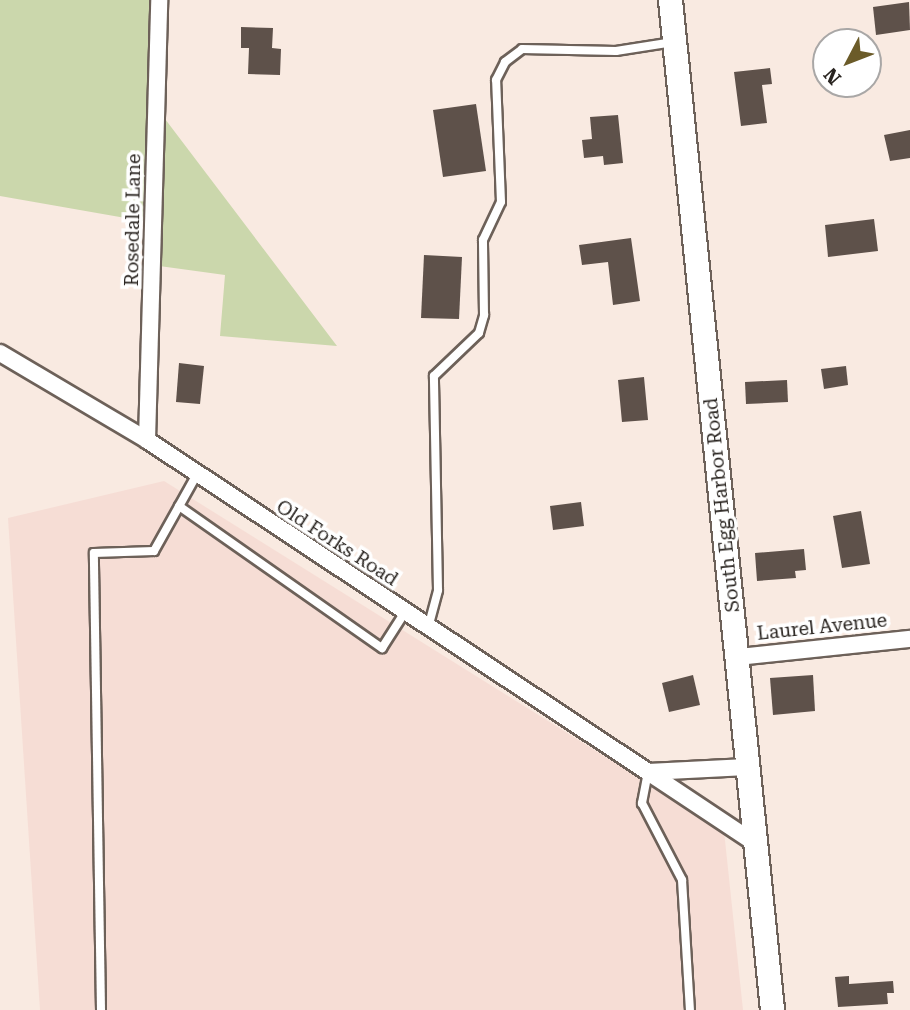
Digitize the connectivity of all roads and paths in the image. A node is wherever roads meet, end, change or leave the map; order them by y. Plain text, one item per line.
1 (159, 0) edge
2 (670, 0) edge
3 (674, 42) junction
4 (0, 353) edge
5 (147, 440) junction
6 (196, 476) junction
7 (179, 506) junction
8 (405, 612) junction
9 (428, 628) junction
10 (910, 639) edge
11 (738, 657) junction
12 (747, 767) junction
13 (648, 772) junction
14 (755, 843) junction
15 (101, 1010) edge
16 (690, 1010) edge
17 (772, 1010) edge

1 - 5 street, Rosedale Lane
2 - 3 main road, South Egg Harbor Road
3 - 9 lane
3 - 11 main road, South Egg Harbor Road
4 - 5 street, Old Forks Road
5 - 6 street, Old Forks Road
6 - 7 lane
6 - 8 street, Old Forks Road
7 - 8 lane
7 - 15 lane
8 - 9 street, Old Forks Road
9 - 13 street, Old Forks Road
10 - 11 street, Laurel Avenue
11 - 12 main road, South Egg Harbor Road
12 - 13 street
12 - 14 main road, South Egg Harbor Road
13 - 14 street, Old Forks Road
13 - 16 lane
14 - 17 main road, South Egg Harbor Road

